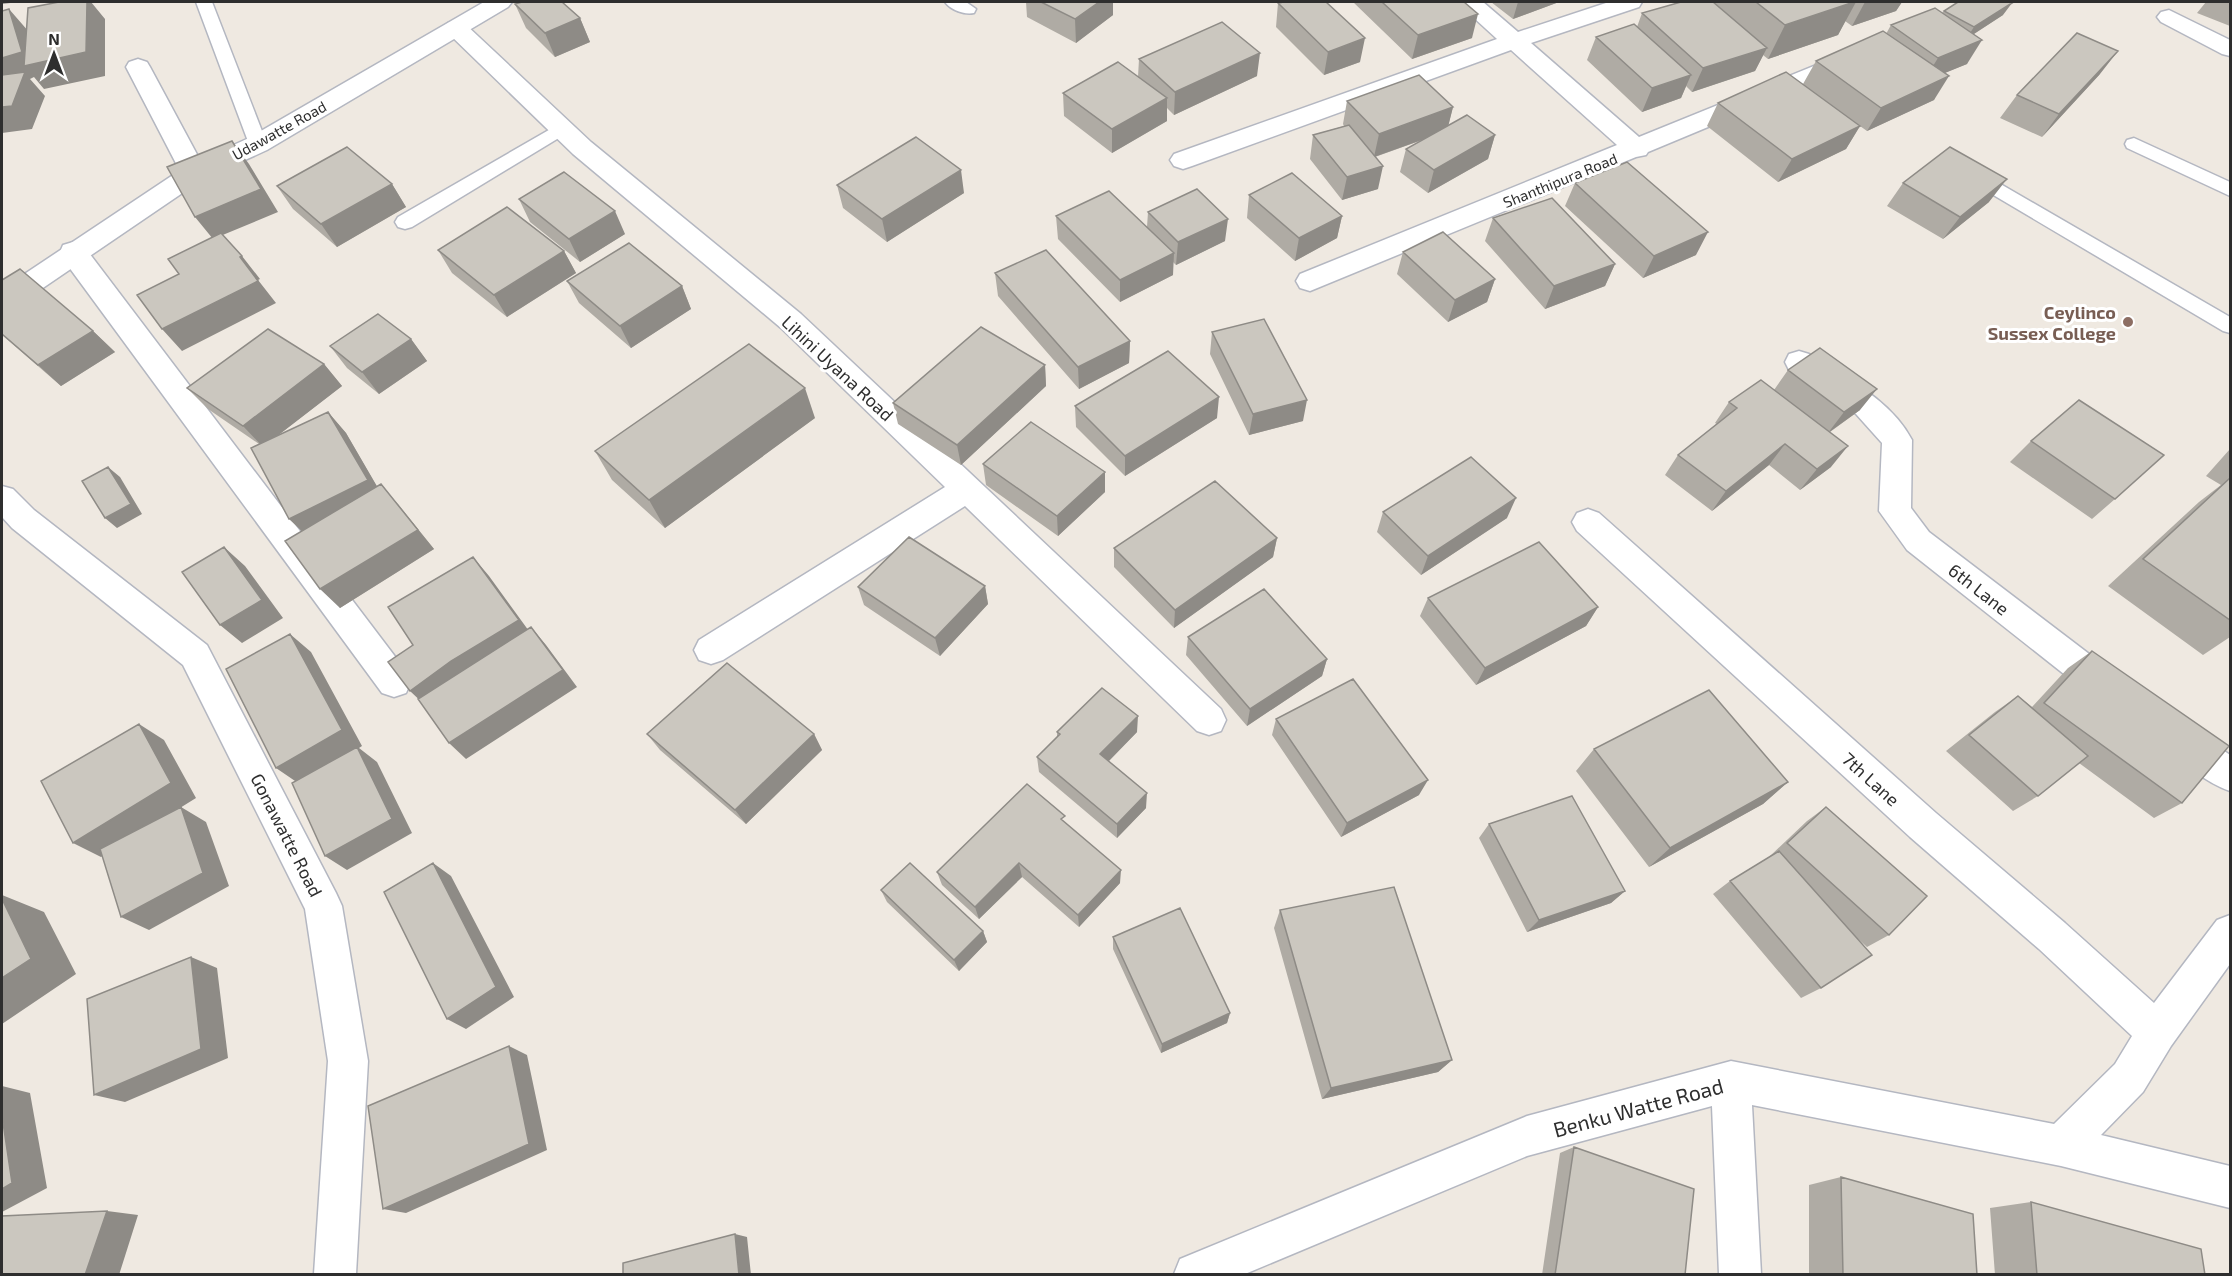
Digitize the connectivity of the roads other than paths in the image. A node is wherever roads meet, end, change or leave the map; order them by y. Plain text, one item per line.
1 (204, 2) edge
2 (500, 2) edge
3 (1470, 2) edge
4 (1631, 2) edge
5 (2169, 17) dead end
6 (456, 28) junction
7 (1514, 41) junction
8 (2230, 49) edge
9 (1870, 51) edge
10 (138, 67) dead end
11 (561, 129) junction
12 (258, 144) junction
13 (2134, 144) dead end
14 (1637, 149) junction
15 (1183, 160) dead end
16 (194, 173) junction
17 (1997, 188) edge
18 (2230, 190) edge
19 (405, 222) dead end
20 (73, 252) junction
21 (1310, 281) dead end
22 (2, 302) edge
23 (2230, 326) edge
24 (1799, 362) edge
25 (966, 489) junction
26 (2, 498) edge
27 (1588, 522) dead end
28 (711, 650) dead end
29 (394, 682) edge
30 (1209, 720) dead end
31 (2230, 775) edge
32 (2230, 933) edge
33 (2157, 1032) junction
34 (1731, 1081) junction
35 (2061, 1146) junction
36 (2230, 1187) edge
37 (334, 1275) edge
38 (1195, 1275) edge
39 (1740, 1275) edge

1 - 12 lane
2 - 6 street, Udawatte Road
3 - 7 street, Shanthipura Road
4 - 7 street
5 - 8 street
6 - 11 street, Lihini Uyana Road
6 - 12 street, Udawatte Road
7 - 14 street, Shanthipura Road
7 - 15 street
9 - 14 street
10 - 16 street
11 - 19 lane
11 - 25 street, Lihini Uyana Road
12 - 16 street, Udawatte Road
13 - 18 lane
14 - 21 street, Shanthipura Road
16 - 20 street, Udawatte Road
17 - 23 lane
20 - 22 street, Udawatte Road
20 - 29 street
24 - 31 street, 6th Lane
25 - 28 street
25 - 30 street, Lihini Uyana Road
26 - 37 street, Gonawatte Road
27 - 33 street, 7th Lane
32 - 33 street
33 - 35 street
34 - 35 street, Benku Watte Road
34 - 38 street, Benku Watte Road
34 - 39 street
35 - 36 street, Benku Watte Road

